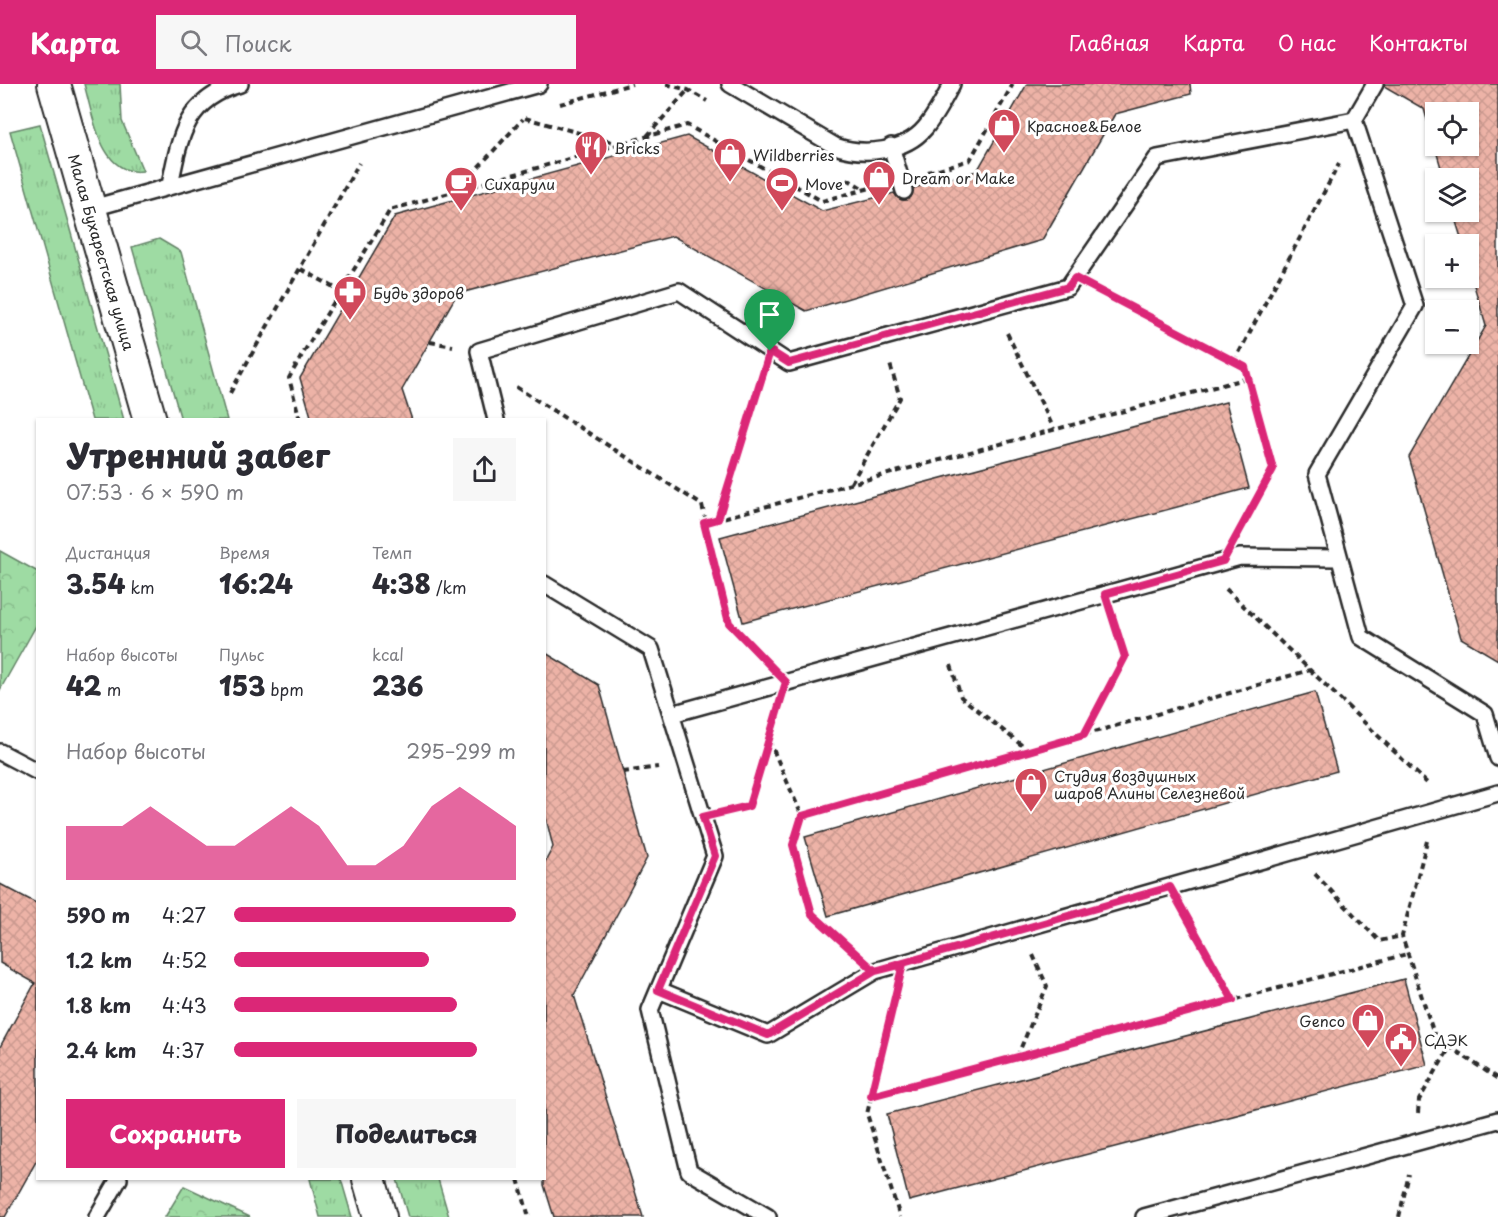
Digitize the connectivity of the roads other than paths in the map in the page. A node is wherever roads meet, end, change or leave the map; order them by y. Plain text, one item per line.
1 (54, 84) edge
2 (240, 84) edge
3 (540, 84) edge
4 (730, 84) edge
5 (952, 84) edge
6 (1375, 84) edge
7 (1356, 125) junction
8 (891, 146) junction
9 (170, 185) junction
10 (902, 185) road end
11 (89, 209) junction
12 (149, 418) edge
13 (496, 418) edge
14 (1338, 558) junction
15 (546, 585) edge
16 (672, 714) junction
17 (0, 752) edge
18 (1498, 758) edge
19 (36, 771) edge
20 (1498, 793) edge
21 (658, 990) junction
22 (1498, 1120) edge
23 (117, 1180) edge
24 (369, 1180) edge
25 (97, 1217) edge
26 (380, 1217) edge
27 (768, 1217) edge
28 (1144, 1217) edge

1 - 11 street, Малая Бухарестская улица
2 - 9 lane
3 - 9 lane
4 - 8 lane
5 - 8 lane
6 - 7 lane
7 - 13 lane
7 - 14 lane
8 - 10 lane
9 - 11 lane
11 - 12 street, Малая Бухарестская улица
14 - 16 lane
14 - 18 lane
15 - 16 lane
16 - 21 lane
17 - 19 lane
20 - 21 lane
21 - 27 lane
22 - 28 lane
23 - 25 lane
24 - 26 street

